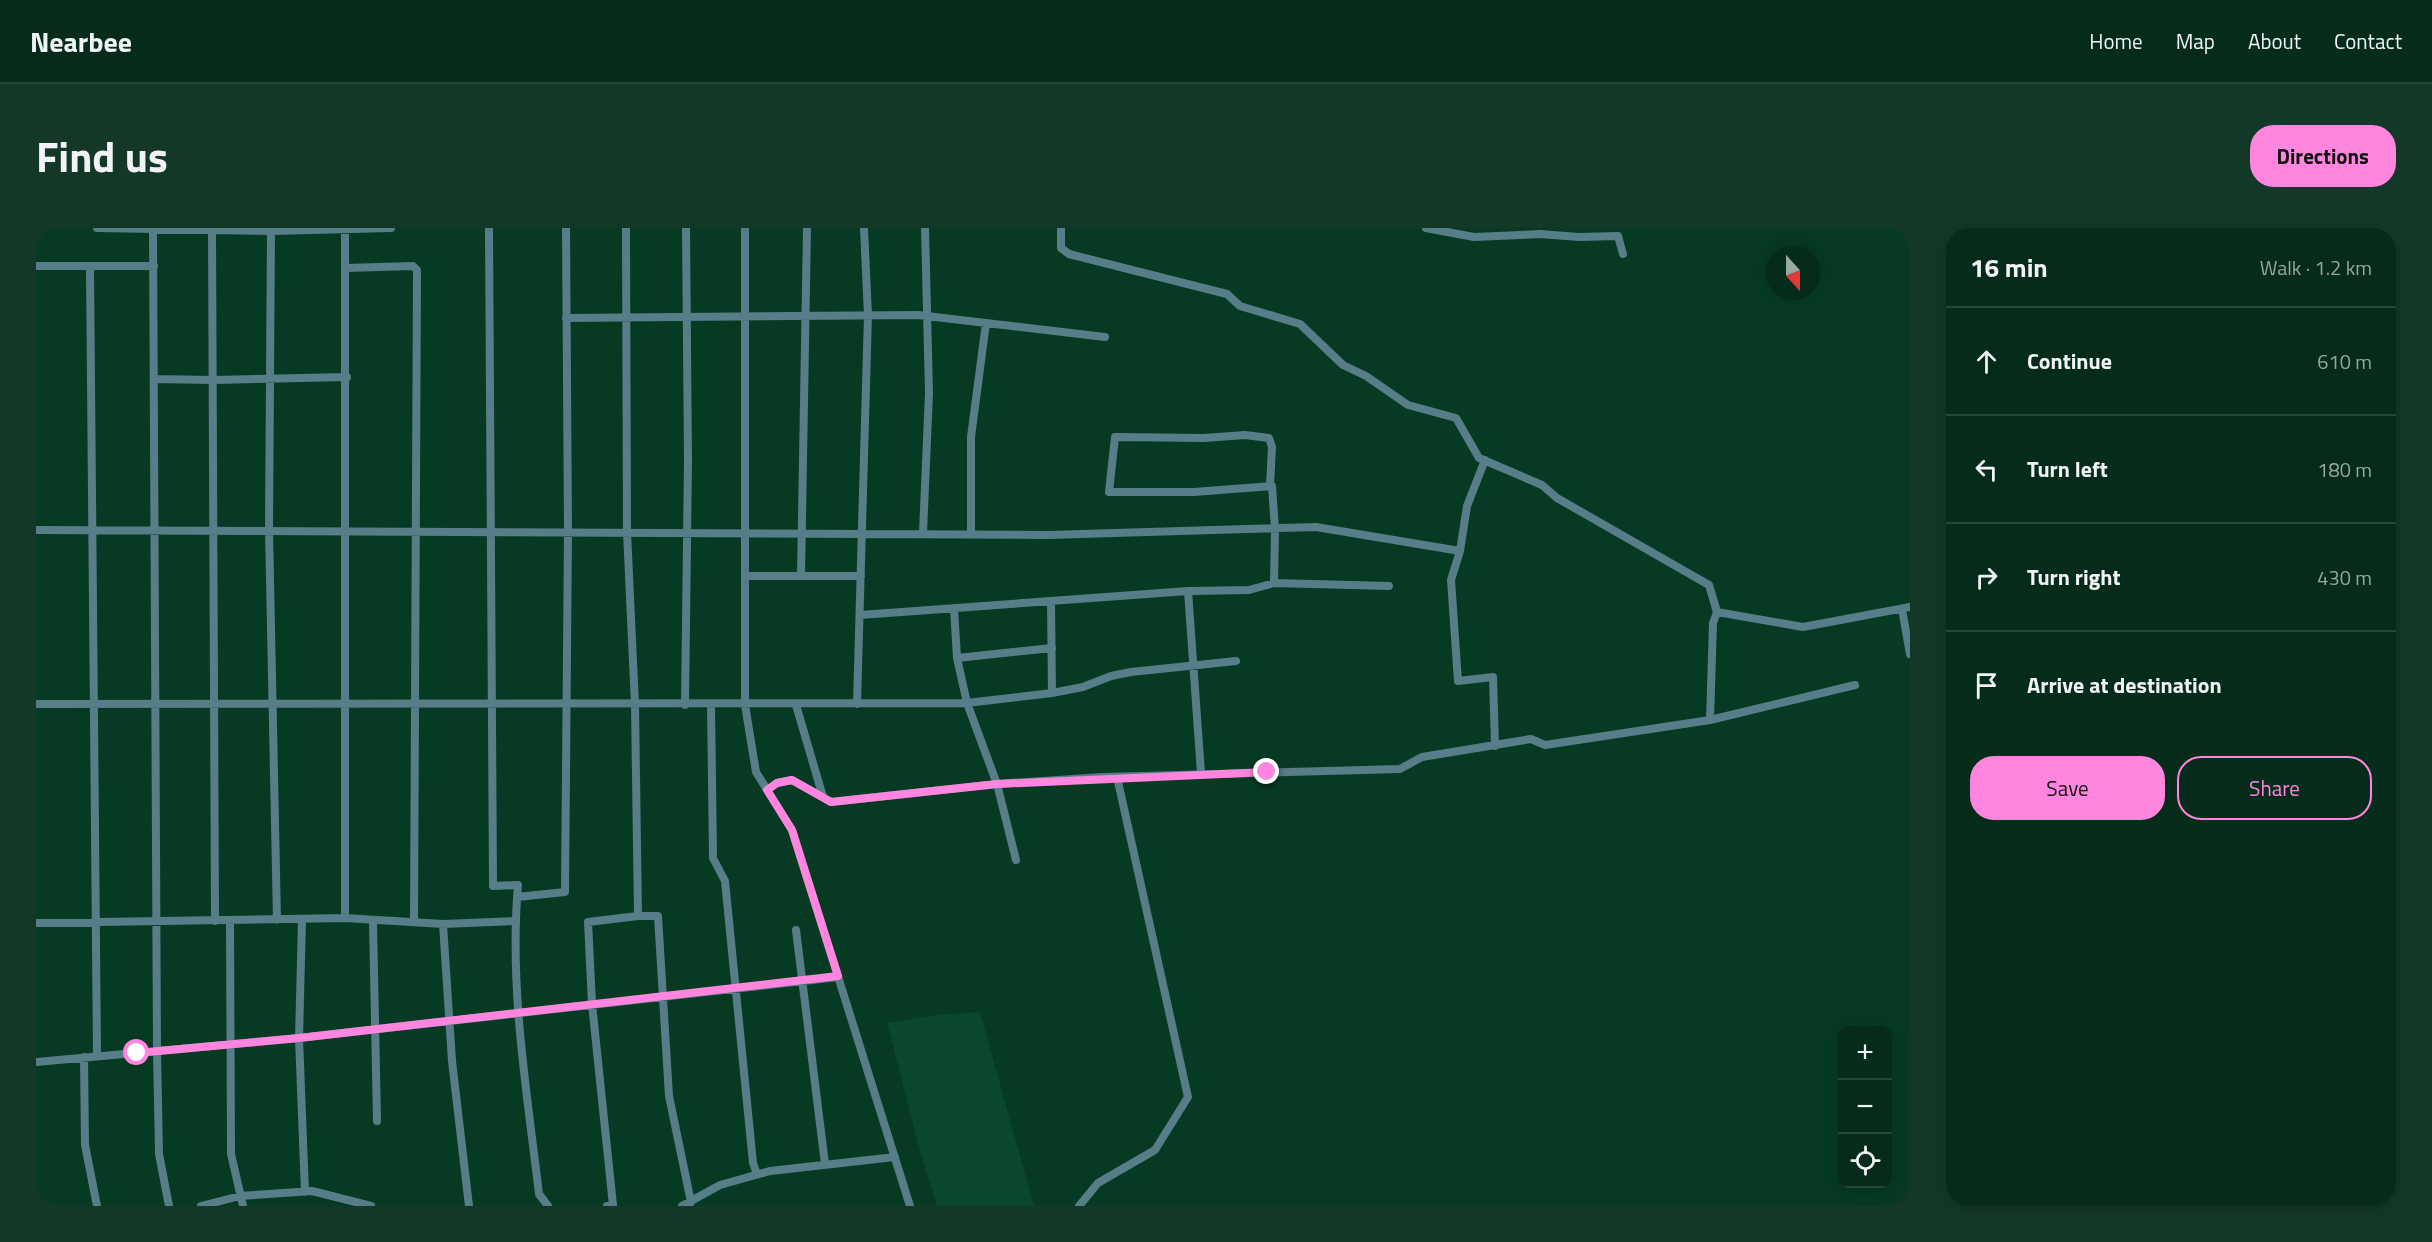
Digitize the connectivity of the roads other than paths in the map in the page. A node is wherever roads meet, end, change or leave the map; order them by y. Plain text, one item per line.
1 (97, 228) edge
2 (153, 228) edge
3 (391, 228) edge
4 (489, 228) edge
5 (566, 228) edge
6 (626, 228) edge
7 (686, 228) edge
8 (745, 228) edge
9 (807, 228) edge
10 (864, 228) edge
11 (925, 228) edge
12 (1061, 228) edge
13 (1426, 228) edge
14 (207, 229) edge
15 (271, 229) edge
16 (345, 229) edge
17 (1623, 254) dead end
18 (36, 266) edge
19 (154, 266) junction
20 (90, 268) junction
21 (346, 268) junction
22 (743, 314) junction
23 (807, 315) junction
24 (868, 315) junction
25 (687, 316) junction
26 (929, 316) junction
27 (566, 318) junction
28 (628, 318) junction
29 (986, 323) junction
30 (1105, 337) dead end
31 (347, 377) junction
32 (154, 378) junction
33 (271, 378) junction
34 (213, 380) junction
35 (1485, 460) junction
36 (1270, 486) junction
37 (1275, 529) junction
38 (36, 530) edge
39 (92, 530) junction
40 (154, 530) junction
41 (213, 530) junction
42 (269, 530) junction
43 (415, 530) junction
44 (345, 531) junction
45 (489, 531) junction
46 (568, 531) junction
47 (627, 532) junction
48 (687, 532) junction
49 (746, 533) junction
50 (803, 533) junction
51 (862, 533) junction
52 (923, 533) junction
53 (971, 534) junction
54 (1460, 551) junction
55 (746, 576) junction
56 (801, 576) junction
57 (861, 576) junction
58 (1274, 583) junction
59 (1389, 586) dead end
60 (1188, 591) junction
61 (1051, 601) junction
62 (954, 608) junction
63 (1906, 608) edge
64 (1718, 612) junction
65 (860, 615) junction
66 (1052, 648) junction
67 (1910, 654) edge
68 (957, 658) junction
69 (1236, 661) dead end
70 (1192, 666) junction
71 (1855, 685) dead end
72 (1052, 693) junction
73 (273, 702) junction
74 (414, 702) junction
75 (346, 703) junction
76 (493, 703) junction
77 (967, 703) junction
78 (36, 704) edge
79 (94, 704) junction
80 (156, 704) junction
81 (213, 704) junction
82 (857, 704) junction
83 (567, 705) junction
84 (635, 705) junction
85 (685, 705) junction
86 (711, 705) junction
87 (745, 705) junction
88 (796, 705) junction
89 (1710, 720) junction
90 (1495, 746) junction
91 (1201, 773) junction
92 (1117, 777) junction
93 (997, 784) junction
94 (767, 790) junction
95 (823, 797) junction
96 (1016, 860) dead end
97 (517, 897) junction
98 (638, 916) junction
99 (345, 918) junction
100 (278, 920) junction
101 (302, 920) junction
102 (156, 921) junction
103 (215, 921) junction
104 (230, 921) junction
105 (414, 921) junction
106 (515, 921) junction
107 (96, 922) junction
108 (373, 922) junction
109 (36, 923) edge
110 (443, 924) junction
111 (796, 930) dead end
112 (838, 976) junction
113 (802, 981) junction
114 (734, 988) junction
115 (663, 996) junction
116 (592, 1004) junction
117 (518, 1013) junction
118 (450, 1020) junction
119 (375, 1029) junction
120 (299, 1038) junction
121 (228, 1044) junction
122 (157, 1051) junction
123 (97, 1056) junction
124 (84, 1057) junction
125 (36, 1062) edge
126 (377, 1121) dead end
127 (895, 1157) junction
128 (825, 1164) junction
129 (757, 1174) junction
130 (305, 1192) junction
131 (240, 1196) junction
132 (691, 1202) junction
133 (97, 1206) edge
134 (169, 1206) edge
135 (201, 1206) edge
136 (243, 1206) edge
137 (371, 1206) edge
138 (469, 1206) edge
139 (548, 1206) edge
140 (607, 1206) edge
141 (682, 1206) edge
142 (910, 1206) edge
143 (1079, 1206) edge

1 - 2 street
2 - 14 street
2 - 19 street
3 - 16 street
4 - 45 street
5 - 27 street
6 - 28 street
7 - 25 street
8 - 22 street
9 - 23 street
10 - 24 street
11 - 26 street
12 - 35 street
13 - 17 street
14 - 15 street
14 - 34 street
15 - 16 street
15 - 33 street
16 - 21 street
18 - 20 street
19 - 20 street
19 - 32 street
20 - 39 street
21 - 31 street
21 - 43 street
22 - 23 street
22 - 25 street
22 - 49 street
23 - 24 street
23 - 50 street
24 - 26 street
24 - 51 street
25 - 28 street
25 - 48 street
26 - 29 street
26 - 52 street
27 - 28 street
27 - 46 street
28 - 47 street
29 - 30 street
29 - 53 street
31 - 33 street
31 - 44 street
32 - 34 street
32 - 40 street
33 - 34 street
33 - 42 street
34 - 41 street
35 - 54 street
35 - 64 street
36 - 36 street
36 - 37 street
37 - 53 street
37 - 54 street
37 - 58 street
38 - 39 street
39 - 40 street
39 - 79 street
40 - 41 street
40 - 80 street
41 - 42 street
41 - 81 street
42 - 44 street
42 - 73 street
43 - 44 street
43 - 45 street
43 - 74 street
44 - 75 street
45 - 46 street
45 - 76 street
46 - 47 street
46 - 83 street
47 - 48 street
47 - 84 street
48 - 49 street
48 - 85 street
49 - 50 street
49 - 55 street
50 - 51 street
50 - 56 street
51 - 52 street
51 - 57 street
52 - 53 street
54 - 90 street
55 - 56 street
55 - 87 street
56 - 57 street
57 - 65 street
58 - 59 street
58 - 60 street
60 - 61 street
60 - 70 street
61 - 62 street
61 - 66 street
62 - 65 street
62 - 68 street
63 - 64 street
63 - 67 street
64 - 89 street
65 - 82 street
66 - 68 street
66 - 72 street
68 - 77 street
69 - 70 street
70 - 72 street
70 - 91 street
71 - 89 street
72 - 77 street
73 - 75 street
73 - 81 street
73 - 100 street
74 - 75 street
74 - 76 street
74 - 105 street
75 - 99 street
76 - 83 street
76 - 97 street
77 - 82 street
77 - 93 street
78 - 79 street
79 - 80 street
79 - 107 street
80 - 81 street
80 - 102 street
81 - 103 street
82 - 88 street
83 - 84 street
83 - 97 street
84 - 85 street
84 - 98 street
85 - 86 street
86 - 87 street
86 - 114 street
87 - 88 street
87 - 94 street
88 - 95 street
89 - 90 street
90 - 91 street
91 - 92 street
92 - 93 street
92 - 143 street
93 - 95 street
93 - 96 street
94 - 95 street
94 - 112 street
97 - 106 street
98 - 115 street
98 - 116 street
99 - 101 street
99 - 108 street
100 - 101 street
100 - 104 street
101 - 120 street
102 - 103 street
102 - 107 street
102 - 122 street
103 - 104 street
104 - 121 street
105 - 108 street
105 - 110 street
106 - 110 street
106 - 117 street
107 - 109 street
107 - 123 street
108 - 119 street
110 - 118 street
111 - 113 street
112 - 113 street
112 - 127 street
113 - 114 street
113 - 128 street
114 - 115 street
114 - 129 street
115 - 116 street
115 - 132 street
116 - 117 street
116 - 140 street
117 - 118 street
117 - 139 street
118 - 119 street
118 - 138 street
119 - 120 street
119 - 126 street
120 - 121 street
120 - 130 street
121 - 122 street
121 - 131 street
122 - 123 street
122 - 134 street
123 - 124 street
124 - 125 street
124 - 133 street
127 - 128 street
127 - 142 street
128 - 129 street
129 - 132 street
130 - 131 street
130 - 137 street
131 - 135 street
131 - 136 street
132 - 141 street

